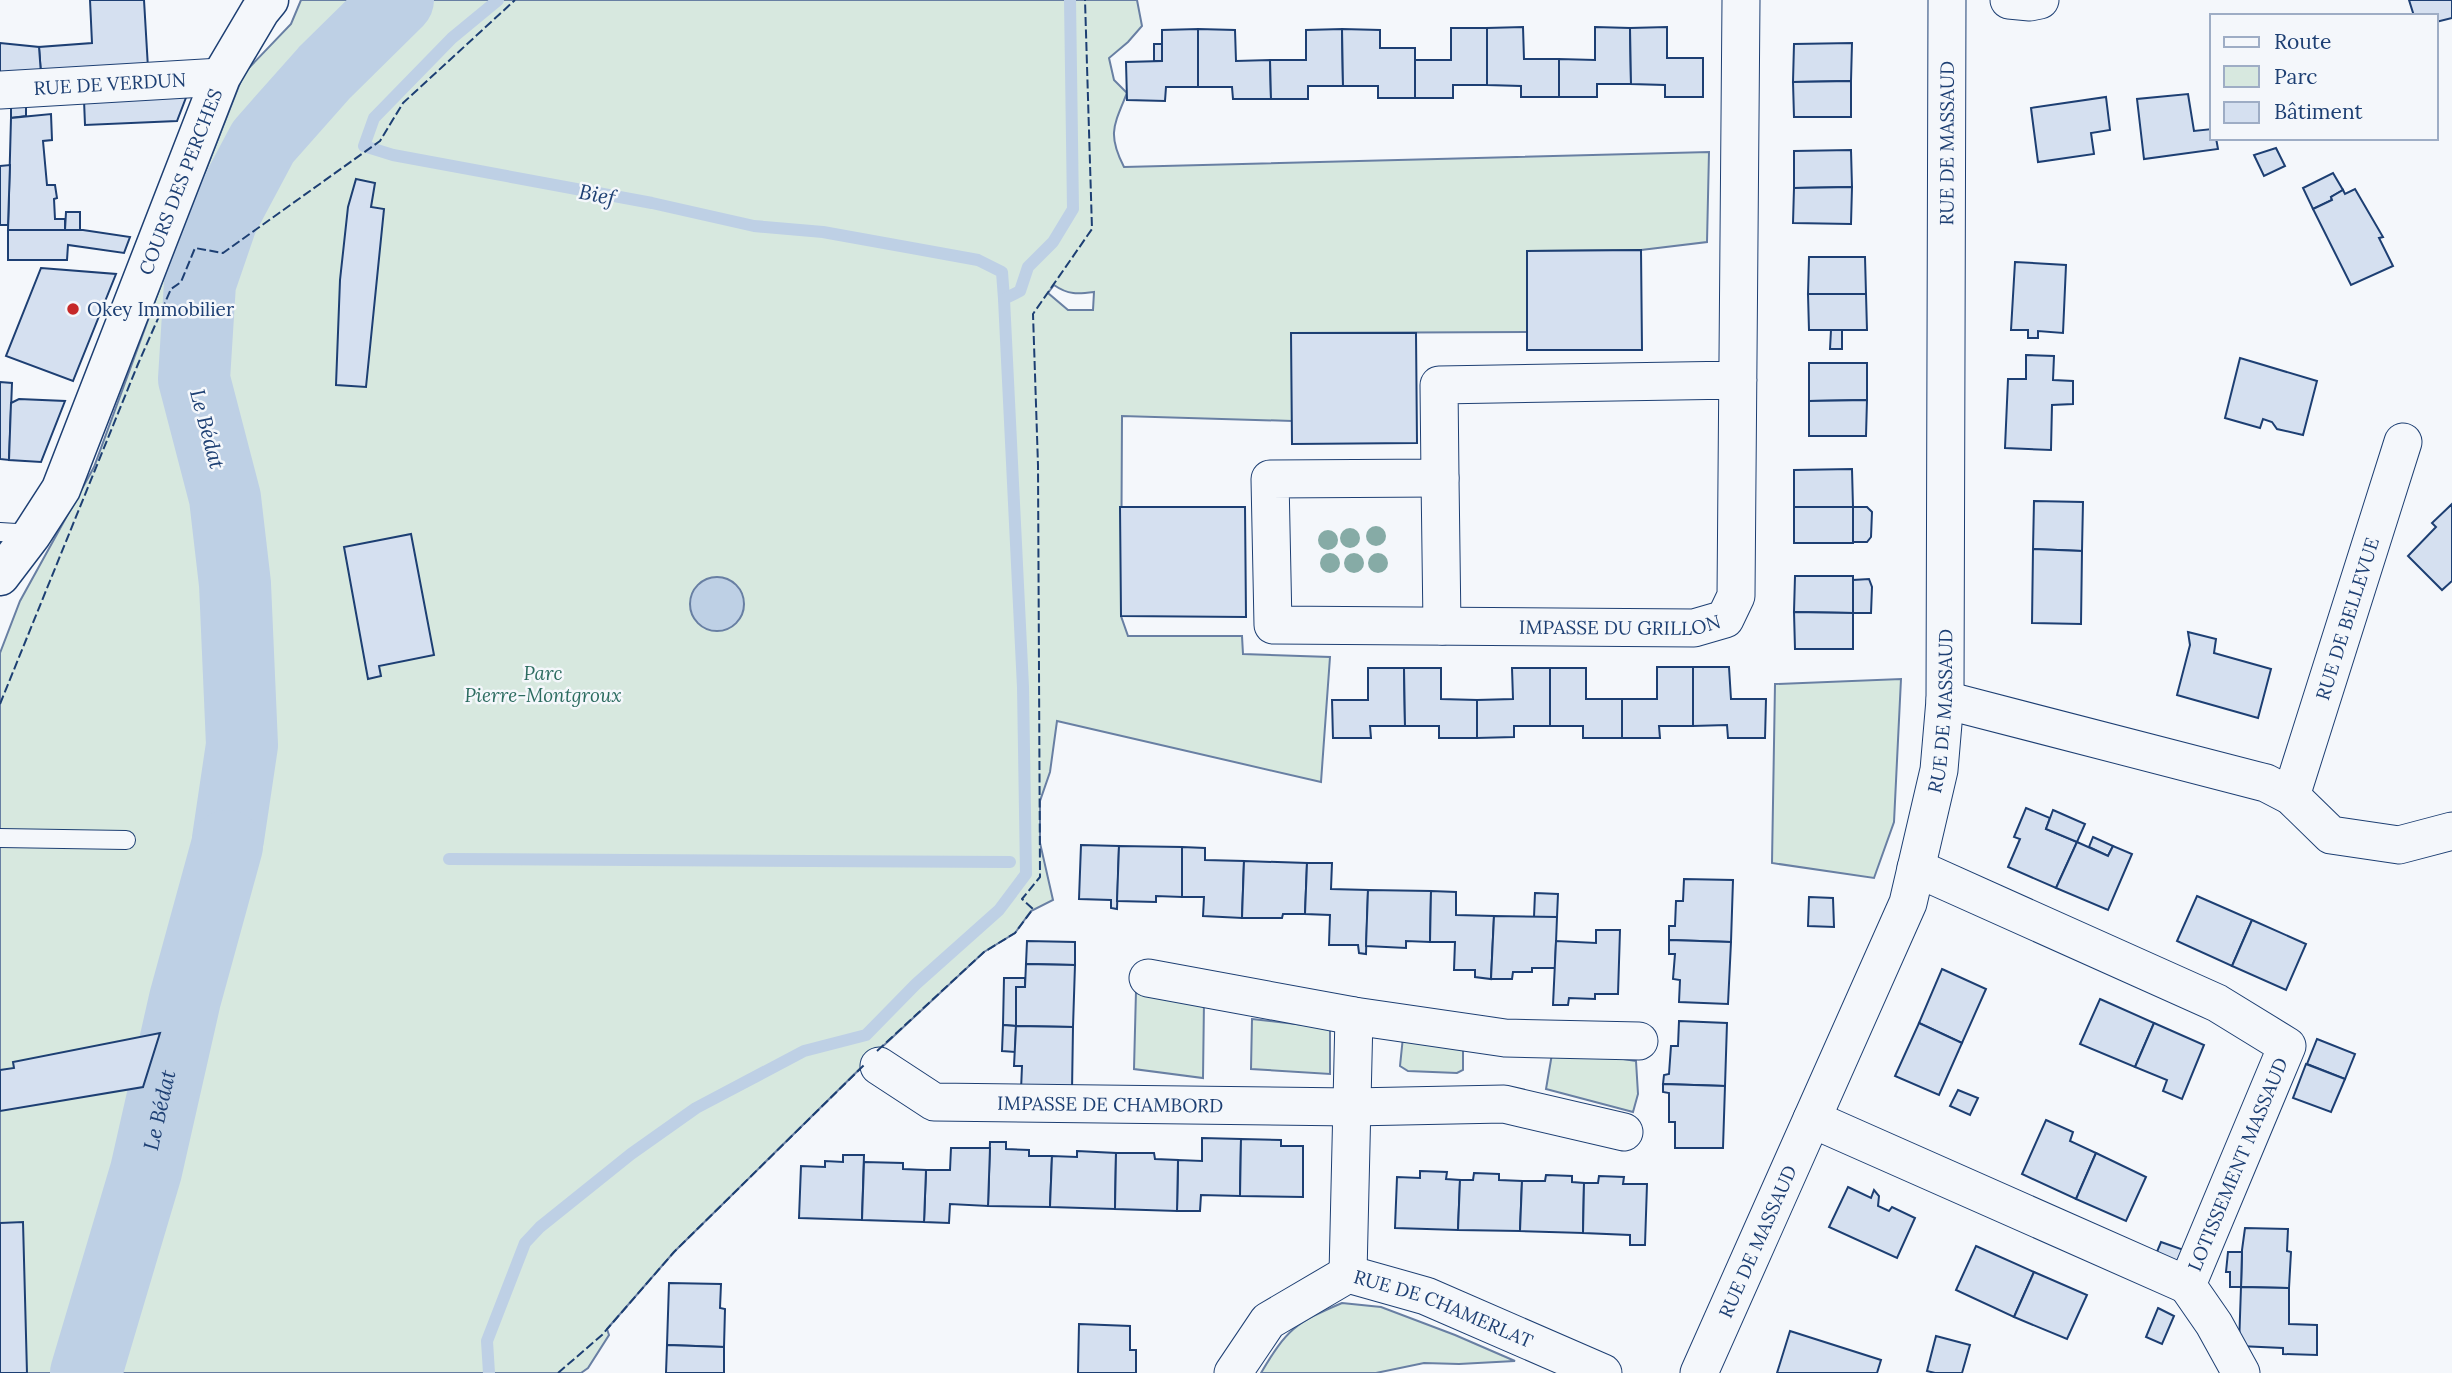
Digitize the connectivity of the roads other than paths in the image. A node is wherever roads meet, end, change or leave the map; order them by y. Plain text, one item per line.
1 (269, 0) edge
2 (1741, 0) edge
3 (1947, 0) edge
4 (2010, 0) edge
5 (2040, 0) edge
6 (221, 77) junction
7 (0, 90) edge
8 (1738, 380) junction
9 (2403, 442) dead end
10 (1440, 478) junction
11 (16, 533) edge
12 (0, 576) edge
13 (1442, 626) junction
14 (1945, 700) junction
15 (2291, 796) junction
16 (2452, 831) edge
17 (0, 838) edge
18 (126, 840) dead end
19 (1916, 868) junction
20 (1148, 978) dead end
21 (1354, 1016) junction
22 (1639, 1041) dead end
23 (879, 1066) dead end
24 (1352, 1107) junction
25 (1812, 1119) junction
26 (1624, 1132) dead end
27 (1348, 1274) junction
28 (2187, 1284) junction
29 (1233, 1373) edge
30 (1603, 1373) edge
31 (1699, 1373) edge
32 (2241, 1373) edge

1 - 6 street, COURS DES PERCHES
2 - 8 street, IMPASSE DU GRILLON
3 - 14 street, RUE DE MASSAUD
4 - 5 street
6 - 7 street, RUE DE VERDUN
6 - 11 street, COURS DES PERCHES
8 - 10 street
8 - 13 street, IMPASSE DU GRILLON
9 - 15 street, RUE DE BELLEVUE
10 - 13 street
10 - 13 street, IMPASSE DU GRILLON
11 - 12 street, COURS DES PERCHES
14 - 15 street
14 - 19 street, RUE DE MASSAUD
15 - 16 street
17 - 18 lane
19 - 25 street, RUE DE MASSAUD
19 - 28 street, LOTISSEMENT MASSAUD
20 - 21 street
21 - 22 street
21 - 24 street
23 - 24 street, IMPASSE DE CHAMBORD
24 - 26 street, IMPASSE DE CHAMBORD
24 - 27 street
25 - 28 street, LOTISSEMENT MASSAUD
25 - 31 street, RUE DE MASSAUD
27 - 29 street, RUE DE CHAMERLAT
27 - 30 street, RUE DE CHAMERLAT
28 - 32 street

